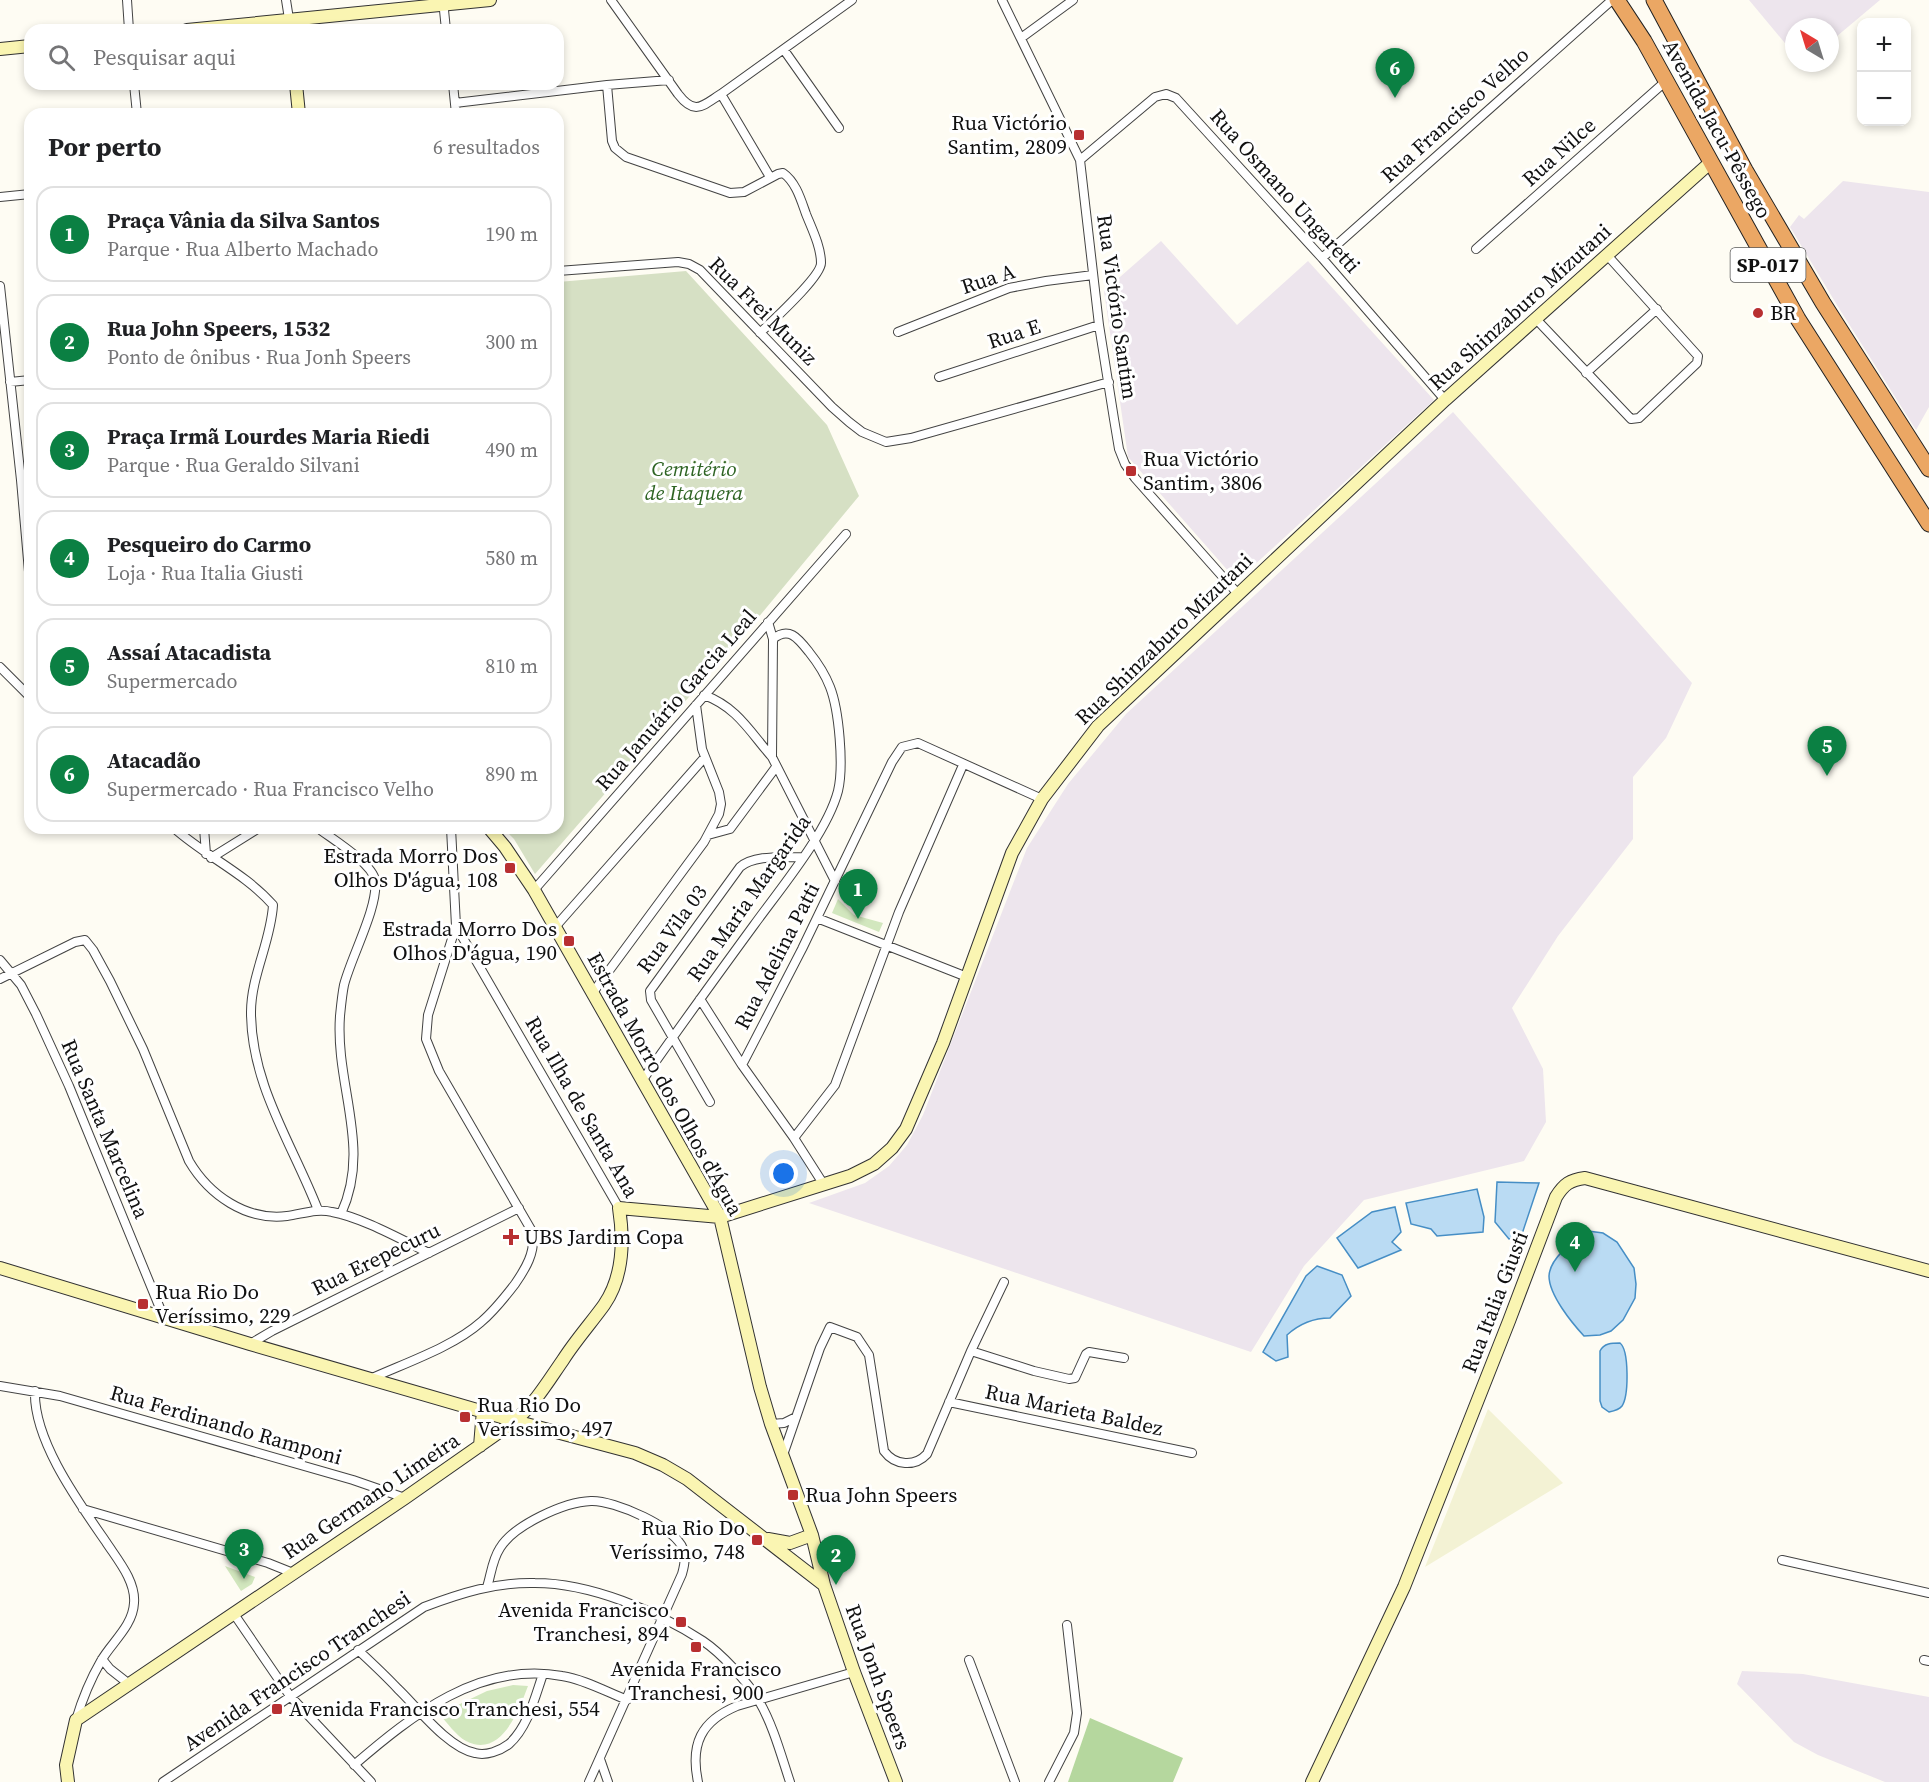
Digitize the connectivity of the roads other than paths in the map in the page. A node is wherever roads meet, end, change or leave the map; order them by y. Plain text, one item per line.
1 (127, 0) edge
2 (286, 0) edge
3 (490, 0) edge
4 (611, 0) edge
5 (1002, 0) edge
6 (1073, 0) edge
7 (1612, 0) edge
8 (1617, 0) edge
9 (1654, 0) edge
10 (847, 1) edge
11 (443, 2) edge
12 (129, 24) edge
13 (289, 24) edge
14 (296, 24) edge
15 (445, 24) edge
16 (1022, 38) junction
17 (24, 47) edge
18 (0, 49) edge
19 (784, 50) junction
20 (669, 81) junction
21 (1666, 81) junction
22 (607, 85) junction
23 (135, 90) edge
24 (297, 90) edge
25 (454, 90) edge
26 (721, 94) junction
27 (455, 103) junction
28 (136, 108) edge
29 (298, 108) edge
30 (455, 108) edge
31 (839, 128) dead end
32 (1080, 160) junction
33 (1711, 162) junction
34 (770, 177) junction
35 (24, 195) edge
36 (0, 197) edge
37 (1476, 249) dead end
38 (1607, 255) junction
39 (1322, 258) junction
40 (564, 271) edge
41 (1093, 275) junction
42 (0, 286) edge
43 (1657, 309) junction
44 (1536, 319) junction
45 (1100, 325) junction
46 (898, 332) dead end
47 (760, 333) junction
48 (1586, 373) junction
49 (939, 377) dead end
50 (24, 381) edge
51 (10, 382) junction
52 (1109, 382) junction
53 (1445, 400) junction
54 (24, 468) edge
55 (1929, 469) edge
56 (1929, 524) edge
57 (846, 534) dead end
58 (1238, 594) junction
59 (768, 622) junction
60 (773, 639) junction
61 (0, 668) edge
62 (24, 691) edge
63 (704, 695) junction
64 (696, 705) junction
65 (705, 757) junction
66 (772, 757) junction
67 (963, 765) junction
68 (776, 767) junction
69 (1042, 799) junction
70 (182, 834) edge
71 (205, 834) edge
72 (248, 834) edge
73 (326, 834) edge
74 (451, 834) edge
75 (494, 834) edge
76 (708, 835) junction
77 (815, 840) junction
78 (209, 856) junction
79 (803, 857) junction
80 (835, 881) junction
81 (534, 890) junction
82 (817, 918) junction
83 (456, 926) junction
84 (556, 926) junction
85 (885, 945) junction
86 (0, 960) edge
87 (13, 973) junction
88 (967, 977) junction
89 (0, 979) edge
90 (594, 992) junction
91 (700, 999) junction
92 (672, 1038) junction
93 (742, 1065) junction
94 (642, 1081) junction
95 (710, 1102) dead end
96 (794, 1138) junction
97 (824, 1185) junction
98 (519, 1208) junction
99 (619, 1208) junction
100 (318, 1210) junction
101 (341, 1214) junction
102 (720, 1217) junction
103 (429, 1253) junction
104 (0, 1268) edge
105 (1929, 1271) edge
106 (1004, 1282) dead end
107 (164, 1318) junction
108 (250, 1344) junction
109 (970, 1351) junction
110 (1124, 1358) dead end
111 (370, 1379) junction
112 (0, 1386) edge
113 (35, 1391) junction
114 (949, 1402) junction
115 (483, 1410) junction
116 (796, 1417) junction
117 (515, 1421) junction
118 (771, 1424) junction
119 (480, 1446) junction
120 (1192, 1453) dead end
121 (783, 1455) junction
122 (405, 1498) junction
123 (83, 1509) junction
124 (812, 1534) junction
125 (764, 1538) junction
126 (1782, 1560) dead end
127 (294, 1573) junction
128 (824, 1585) junction
129 (487, 1587) junction
130 (1929, 1593) edge
131 (234, 1614) junction
132 (662, 1618) junction
133 (1067, 1625) dead end
134 (358, 1650) junction
135 (102, 1659) junction
136 (969, 1660) dead end
137 (854, 1672) junction
138 (543, 1674) junction
139 (129, 1684) junction
140 (290, 1696) junction
141 (627, 1700) junction
142 (759, 1700) junction
143 (421, 1711) junction
144 (76, 1720) junction
145 (600, 1759) junction
146 (354, 1765) junction
147 (180, 1770) junction
148 (68, 1782) edge
149 (164, 1782) edge
150 (181, 1782) edge
151 (371, 1782) edge
152 (589, 1782) edge
153 (608, 1782) edge
154 (698, 1782) edge
155 (790, 1782) edge
156 (896, 1782) edge
157 (1015, 1782) edge
158 (1049, 1782) edge
159 (1312, 1782) edge

1 - 12 street
2 - 13 street
3 - 11 street
4 - 20 street
5 - 16 street, Rua Victório Santim
6 - 16 street
7 - 39 street, Rua Francisco Velho
8 - 21 highway, Avenida Jacu-Pêssego / SP-017
9 - 55 highway, Avenida Jacu-Pêssego / SP-017
10 - 19 street
11 - 14 street
11 - 15 street
16 - 32 street, Rua Victório Santim
17 - 18 street
19 - 26 street
19 - 31 street
20 - 22 street
20 - 26 street
21 - 33 highway, Avenida Jacu-Pêssego / SP-017
21 - 37 street, Rua Nilce
22 - 27 street
22 - 34 street
23 - 28 street
24 - 29 street
25 - 27 street
26 - 34 street
27 - 30 street
32 - 39 street, Rua Osmano Ungaretti
32 - 41 street, Rua Victório Santim
33 - 38 street, Rua Shinzaburo Mizutani
33 - 56 highway, Avenida Jacu-Pêssego / SP-017
34 - 47 street
35 - 36 street
38 - 43 street
38 - 44 street, Rua Shinzaburo Mizutani
39 - 53 street, Rua Osmano Ungaretti
40 - 47 street, Rua Frei Muniz
41 - 45 street, Rua Victório Santim
41 - 46 street, Rua A
42 - 51 street
43 - 48 street
43 - 48 street
44 - 48 street
44 - 53 street, Rua Shinzaburo Mizutani
45 - 49 street, Rua E
45 - 52 street, Rua Victório Santim
47 - 52 street, Rua Frei Muniz
50 - 51 street
51 - 54 street
52 - 58 street, Rua Victório Santim
53 - 58 street, Rua Shinzaburo Mizutani
57 - 59 street, Rua Januário Garcia Leal
58 - 69 street, Rua Shinzaburo Mizutani
59 - 60 street
59 - 63 street, Rua Januário Garcia Leal
60 - 66 street
60 - 77 street, Rua Maria Margarida
61 - 62 street
63 - 64 street, Rua Januário Garcia Leal
63 - 66 street
64 - 65 street
64 - 81 street, Rua Januário Garcia Leal
65 - 76 street
65 - 84 street
66 - 68 street
67 - 69 street
67 - 80 street, Rua Adelina Patti
67 - 85 street
68 - 76 street
68 - 77 street
69 - 88 street, Rua Shinzaburo Mizutani
70 - 78 street
71 - 78 street
72 - 78 street
73 - 101 street
74 - 83 street, Rua Ilha de Santa Ana
75 - 81 street, Estrada Morro dos Olhos d'Água
76 - 90 street
77 - 79 street, Rua Maria Margarida
77 - 80 street
78 - 100 street
79 - 91 street, Rua Maria Margarida
79 - 92 street, Rua Vila 03
80 - 82 street, Rua Adelina Patti
81 - 84 street, Estrada Morro dos Olhos d'Água
82 - 85 street
82 - 93 street, Rua Adelina Patti
83 - 98 street
83 - 99 street, Rua Ilha de Santa Ana
84 - 90 street, Estrada Morro dos Olhos d'Água
85 - 88 street
85 - 96 street
86 - 87 street, Rua Santa Marcelina
87 - 89 street
87 - 100 street
87 - 107 street, Rua Santa Marcelina
88 - 97 street, Rua Shinzaburo Mizutani
90 - 94 street, Estrada Morro dos Olhos d'Água
91 - 92 street, Rua Maria Margarida
91 - 93 street
92 - 94 street, Rua Maria Margarida
92 - 95 street, Rua Vila 03
93 - 96 street
94 - 102 street, Estrada Morro dos Olhos d'Água
96 - 97 street
97 - 102 street, Rua Shinzaburo Mizutani
98 - 103 street, Rua Erepecuru
98 - 111 street
99 - 102 street, Rua Shinzaburo Mizutani
99 - 117 street, Rua Ilha de Santa Ana
100 - 101 street
101 - 103 street
102 - 118 street, Estrada Morro dos Olhos d'Água
103 - 108 street, Rua Erepecuru
104 - 107 street
105 - 159 street, Rua Italia Giusti
106 - 109 street
107 - 108 street
108 - 111 street
109 - 110 street
109 - 114 street
111 - 115 street
112 - 113 street, Rua Ferdinando Ramponi
113 - 122 street, Rua Ferdinando Ramponi
113 - 123 street
114 - 116 street
114 - 120 street, Rua Marieta Baldez
115 - 117 street
115 - 119 street
116 - 118 street
116 - 121 street
117 - 119 street, Rua Germano Limeira
117 - 125 street
118 - 121 street, Estrada Morro dos Olhos d'Água
119 - 122 street, Rua Germano Limeira
121 - 124 street, Estrada Morro dos Olhos d'Água
122 - 127 street, Rua Germano Limeira
123 - 127 street
123 - 135 street
124 - 125 street
124 - 128 street, Estrada Morro dos Olhos d'Água
125 - 128 street
126 - 130 street
127 - 131 street, Rua Germano Limeira
128 - 137 street, Rua Jonh Speers
129 - 132 street, Avenida Francisco Tranchesi
129 - 132 street
129 - 134 street, Avenida Francisco Tranchesi
131 - 139 street, Rua Germano Limeira
131 - 140 street
132 - 141 street
132 - 142 street, Avenida Francisco Tranchesi
133 - 158 street
134 - 140 street, Avenida Francisco Tranchesi
134 - 143 street
135 - 139 street
135 - 144 street
136 - 157 street
137 - 142 street
137 - 156 street, Rua Jonh Speers
138 - 141 street
138 - 143 street
138 - 143 street
139 - 144 street, Rua Germano Limeira
140 - 146 street
140 - 147 street, Avenida Francisco Tranchesi
141 - 145 street
142 - 154 street
142 - 155 street, Avenida Francisco Tranchesi
143 - 146 street
144 - 148 street
145 - 152 street
145 - 153 street
146 - 151 street
147 - 149 street, Avenida Francisco Tranchesi
147 - 150 street

